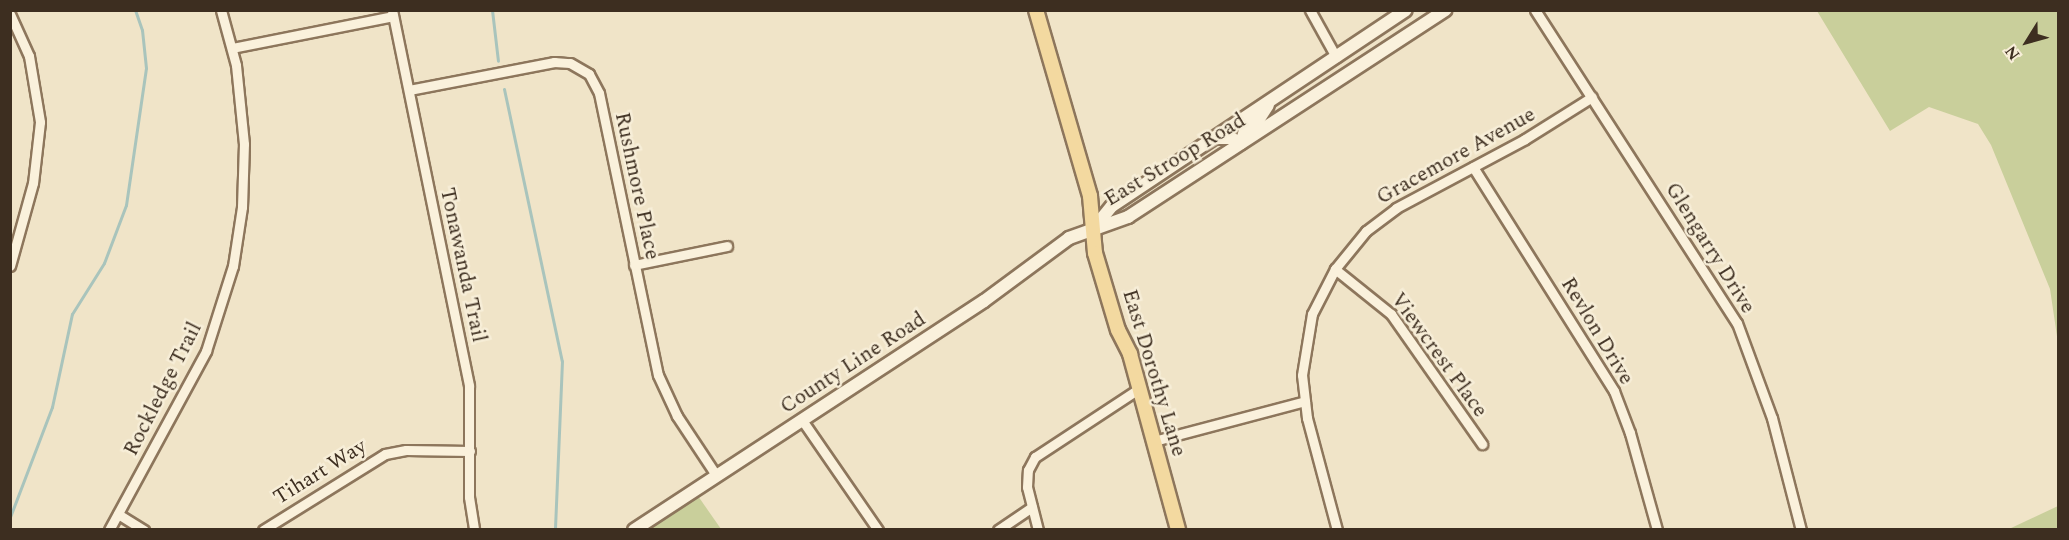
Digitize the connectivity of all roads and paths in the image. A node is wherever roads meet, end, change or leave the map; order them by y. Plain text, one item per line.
1 (221, 10) edge
2 (1036, 10) edge
3 (1310, 10) edge
4 (1406, 10) edge
5 (1445, 10) edge
6 (1535, 10) edge
7 (393, 13) edge
8 (10, 14) edge
9 (232, 48) junction
10 (1336, 57) junction
11 (409, 90) junction
12 (1592, 97) junction
13 (1270, 101) junction
14 (1215, 138) junction
15 (1241, 143) junction
16 (1473, 167) junction
17 (1093, 229) junction
18 (728, 246) dead end
19 (634, 265) junction
20 (10, 266) edge
21 (1335, 269) junction
22 (1140, 388) junction
23 (1305, 401) junction
24 (802, 420) junction
25 (1154, 441) junction
26 (1482, 444) dead end
27 (470, 452) junction
28 (716, 475) junction
29 (1032, 507) junction
30 (118, 514) junction
31 (109, 530) edge
32 (144, 530) edge
33 (263, 530) edge
34 (474, 530) edge
35 (634, 530) edge
36 (878, 530) edge
37 (998, 530) edge
38 (1038, 530) edge
39 (1178, 530) edge
40 (1337, 530) edge
41 (1657, 530) edge
42 (1801, 530) edge

1 - 9 street, Rockledge Trail
2 - 17 main road, East Dorothy Lane
3 - 10 street
4 - 10 main road, East Stroop Road
5 - 15 main road, East Stroop Road
6 - 12 street, Glengarry Drive
7 - 9 street
7 - 11 street, Tonawanda Trail
8 - 20 street
9 - 30 street, Rockledge Trail
10 - 13 main road, East Stroop Road
11 - 19 street, Rushmore Place
11 - 27 street, Tonawanda Trail
12 - 16 street, Gracemore Avenue
12 - 42 street, Glengarry Drive
13 - 14 main road, East Stroop Road
13 - 15 main road
14 - 15 main road
14 - 17 main road, East Stroop Road
15 - 17 main road, East Stroop Road
16 - 21 street, Gracemore Avenue
16 - 41 street, Revlon Drive
17 - 22 main road, East Dorothy Lane
17 - 24 main road, County Line Road
18 - 19 street
19 - 28 street, Rushmore Place
21 - 23 street, Gracemore Avenue
21 - 26 street, Viewcrest Place
22 - 25 main road, East Dorothy Lane
22 - 29 street
23 - 25 street
23 - 40 street, Gracemore Avenue
24 - 28 main road, County Line Road
24 - 36 street
25 - 39 main road, East Dorothy Lane
27 - 33 street, Tihart Way
27 - 34 street, Tonawanda Trail
28 - 35 main road, County Line Road
29 - 37 street
29 - 38 street
30 - 31 street, Rockledge Trail
30 - 32 street

